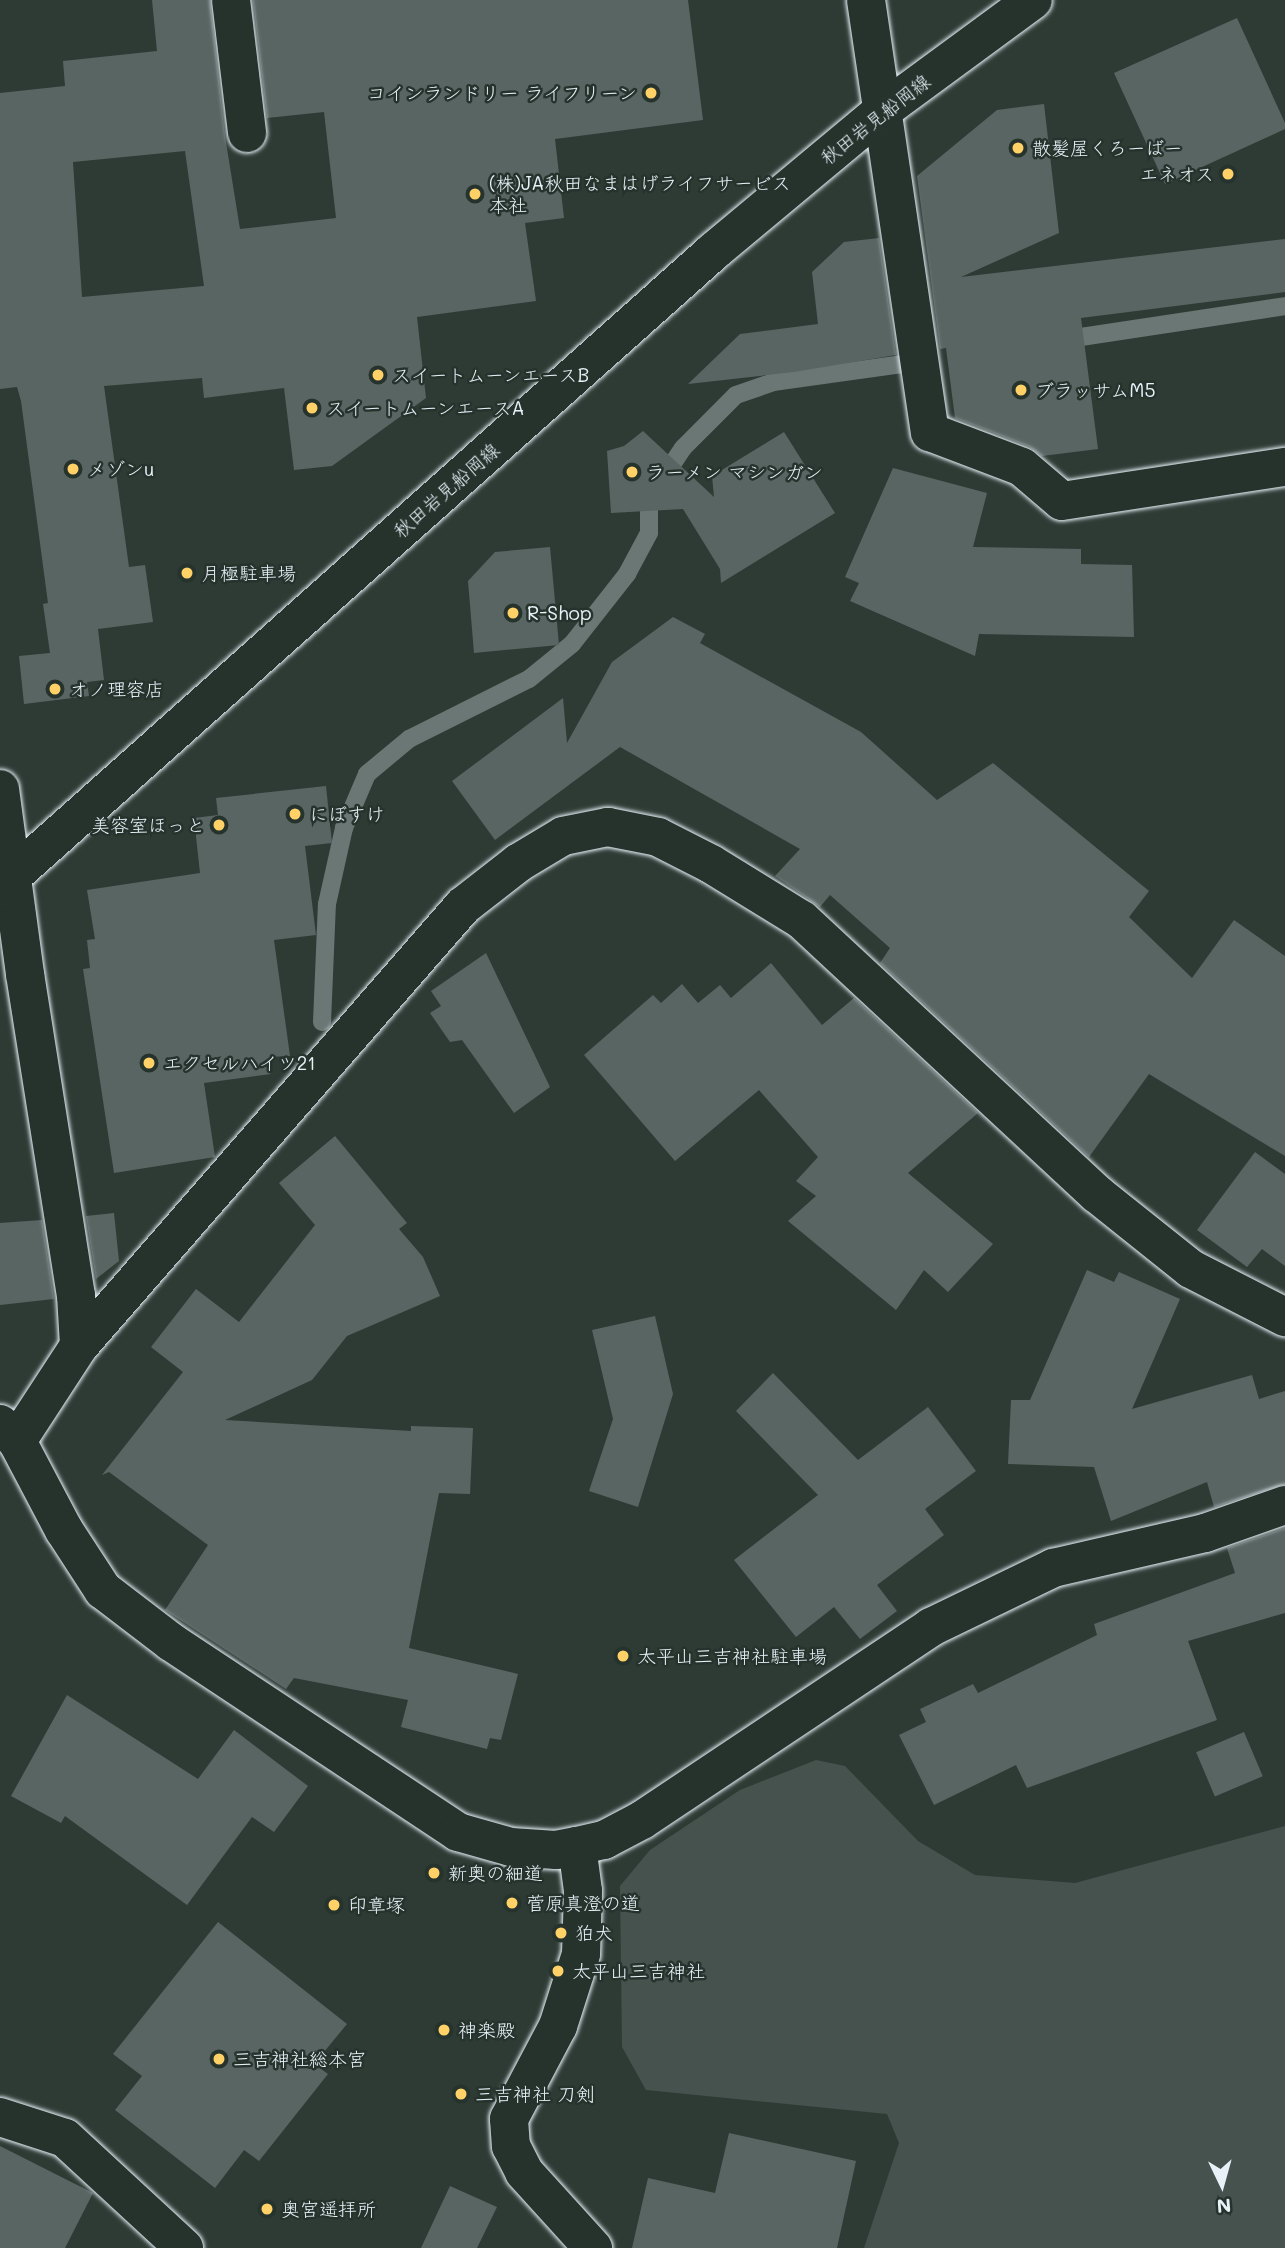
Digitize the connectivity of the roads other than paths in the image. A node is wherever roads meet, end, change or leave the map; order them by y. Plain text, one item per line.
1 (231, 0) edge
2 (866, 0) edge
3 (1033, 0) edge
4 (882, 111) junction
5 (247, 134) dead end
6 (1285, 467) edge
7 (0, 789) edge
8 (6, 882) edge
9 (1285, 1317) edge
10 (79, 1346) junction
11 (8, 1432) edge
12 (1285, 1505) edge
13 (577, 1846) junction
14 (0, 2117) edge
15 (184, 2248) edge
16 (593, 2248) edge

1 - 5 street
2 - 4 street
3 - 4 street, 秋田岩見船岡線
4 - 6 street
4 - 8 street, 秋田岩見船岡線
7 - 8 street
8 - 10 street
9 - 10 street
10 - 11 street
11 - 13 street
12 - 13 street
13 - 16 street
14 - 15 street

